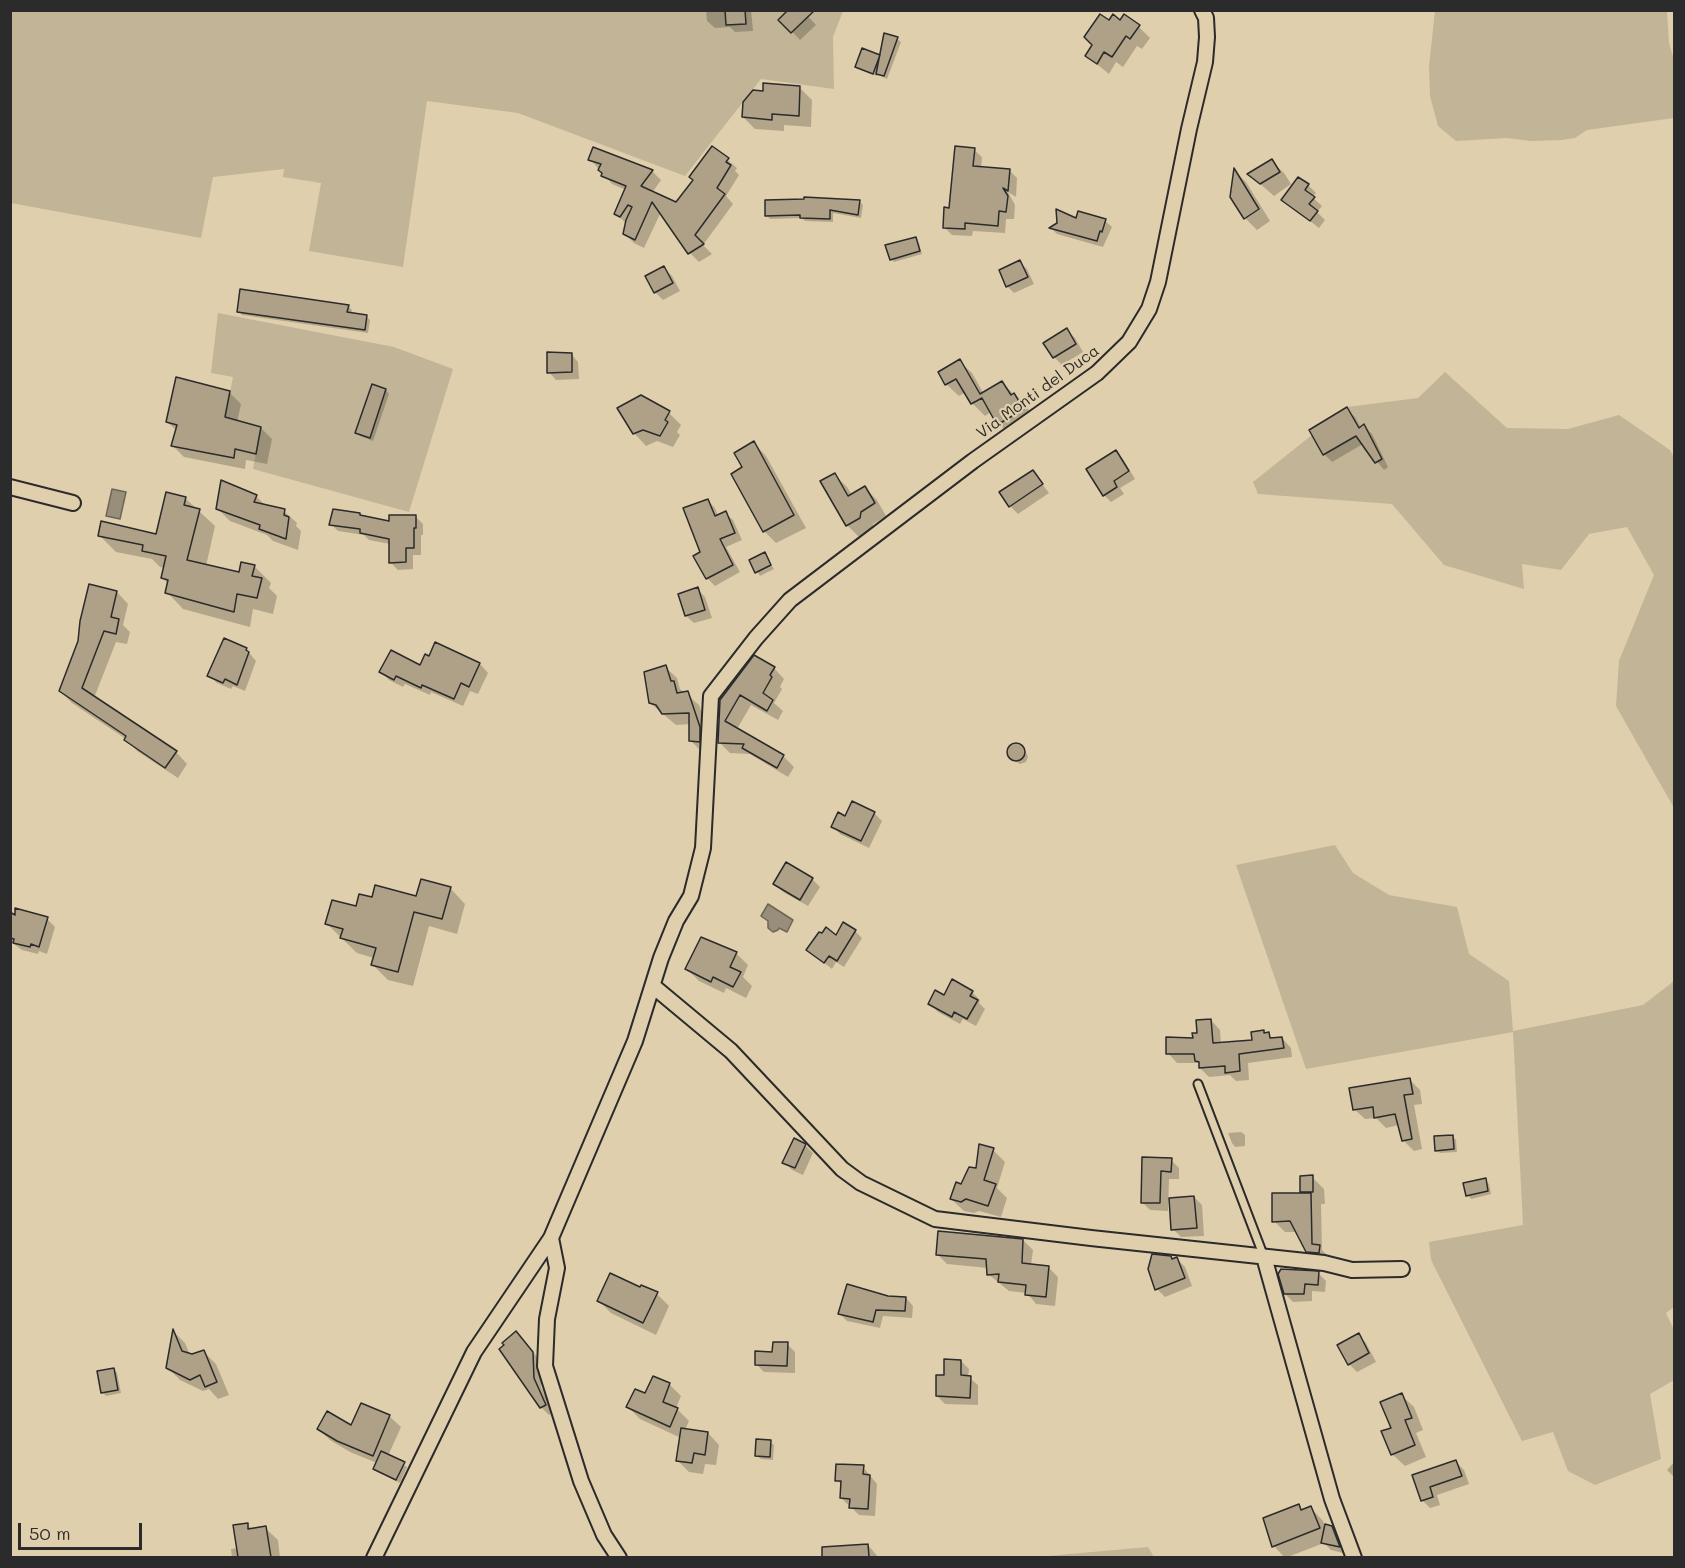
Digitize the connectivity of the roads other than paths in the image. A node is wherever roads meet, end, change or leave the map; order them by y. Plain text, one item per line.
1 (1202, 10) edge
2 (10, 487) edge
3 (73, 503) dead end
4 (653, 986) junction
5 (1198, 1084) dead end
6 (551, 1238) junction
7 (1263, 1257) junction
8 (1402, 1269) dead end
9 (374, 1557) edge
10 (619, 1557) edge
11 (1354, 1557) edge

1 - 4 street, Via Monti del Duca
2 - 3 street
4 - 6 street
4 - 7 street
5 - 7 lane
6 - 9 street
6 - 10 street
7 - 8 street
7 - 11 street

